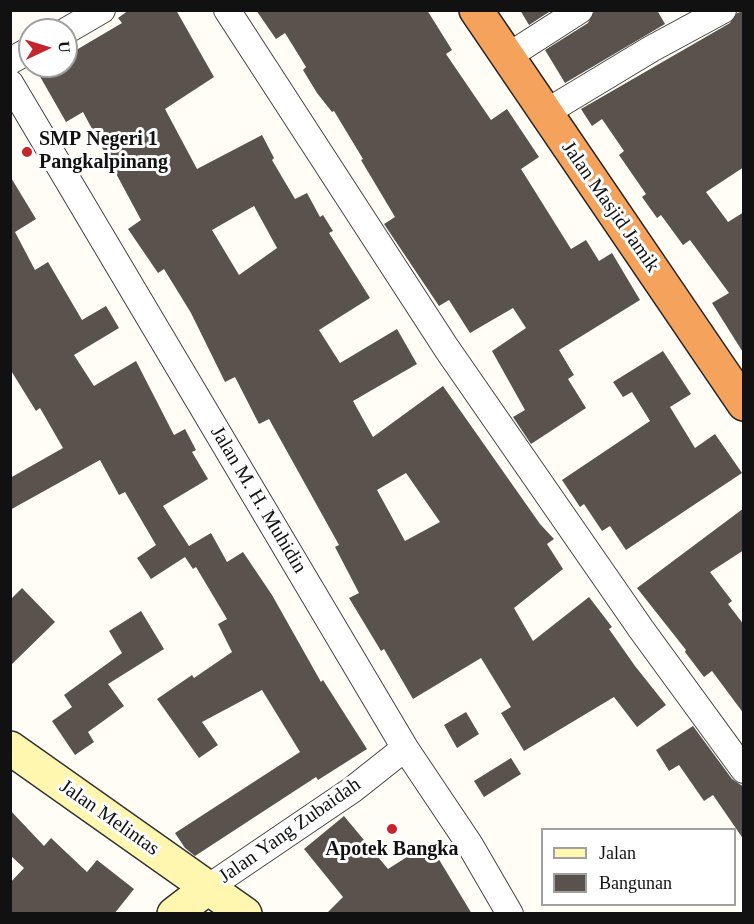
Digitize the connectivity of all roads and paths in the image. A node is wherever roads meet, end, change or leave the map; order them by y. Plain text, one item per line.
1 (102, 10) edge
2 (227, 10) edge
3 (476, 10) edge
4 (580, 10) edge
5 (723, 10) edge
6 (78, 24) edge
7 (507, 57) junction
8 (10, 83) edge
9 (545, 113) junction
10 (741, 394) edge
11 (10, 748) edge
12 (405, 748) junction
13 (744, 770) edge
14 (209, 887) junction
15 (174, 914) edge
16 (245, 914) edge
17 (510, 914) edge

1 - 6 street
2 - 13 street
3 - 7 highway, Jalan Masjid Jamik
4 - 7 street
5 - 9 street
7 - 9 highway, Jalan Masjid Jamik
8 - 12 street, Jalan M. H. Muhidin
9 - 10 highway, Jalan Masjid Jamik
11 - 14 main road, Jalan Melintas
12 - 14 street, Jalan Yang Zubaidah
12 - 17 street, Jalan M. H. Muhidin
14 - 15 main road, Jalan Yang Zubaidah
14 - 16 main road, Jalan Melintas

